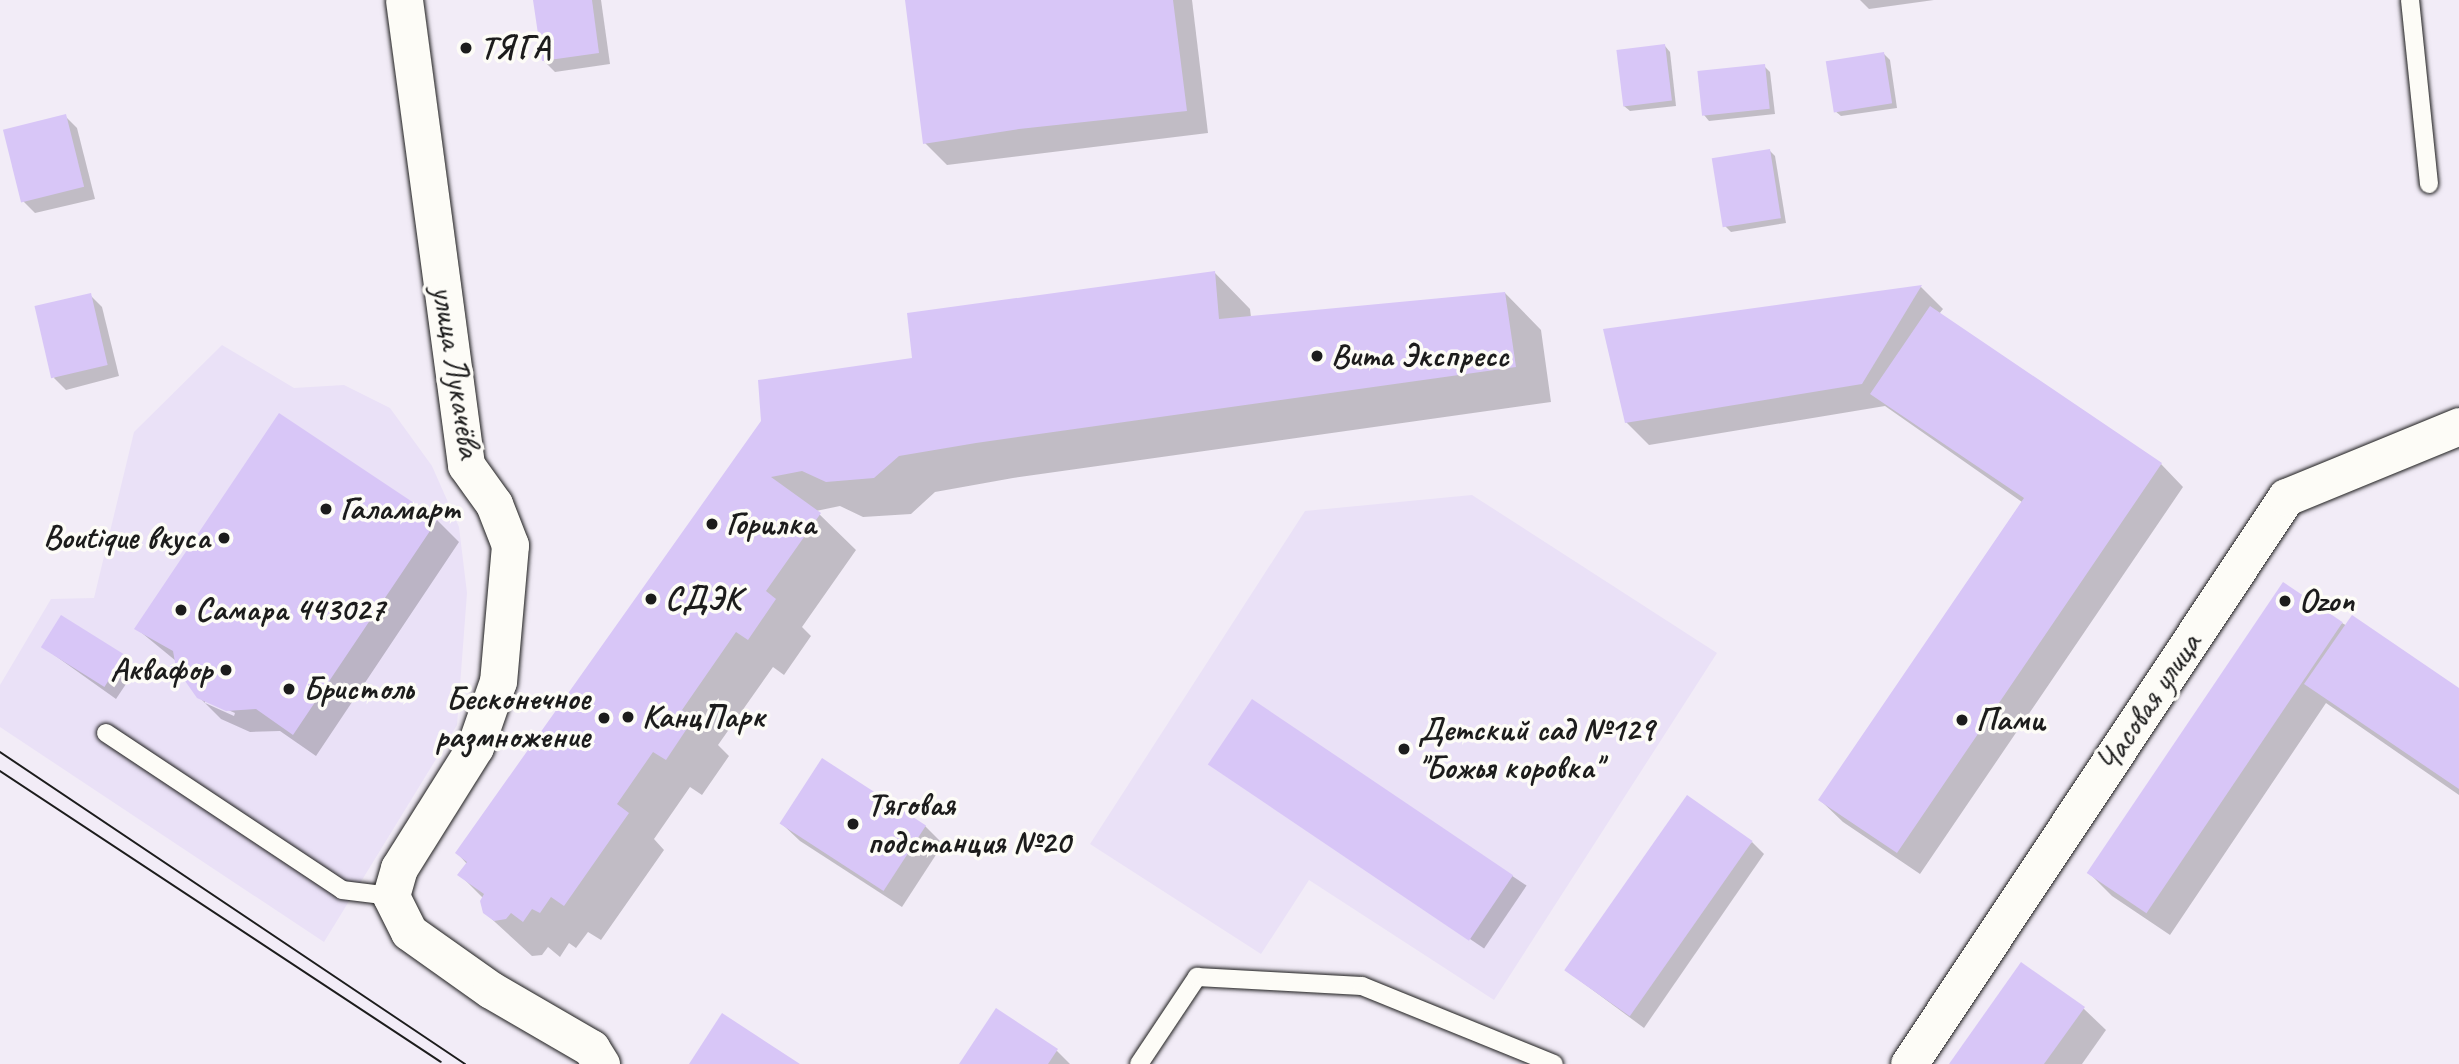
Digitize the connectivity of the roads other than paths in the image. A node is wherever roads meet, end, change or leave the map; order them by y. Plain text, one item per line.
1 (404, 0) edge
2 (2410, 0) edge
3 (2429, 184) dead end
4 (2459, 426) edge
5 (106, 733) dead end
6 (391, 896) junction
7 (601, 1064) edge
8 (1139, 1064) edge
9 (1554, 1064) edge
10 (1909, 1064) edge

1 - 6 street, улица Лукачёва
2 - 3 lane
4 - 10 street, Часовая улица
5 - 6 lane
6 - 7 street
8 - 9 lane

